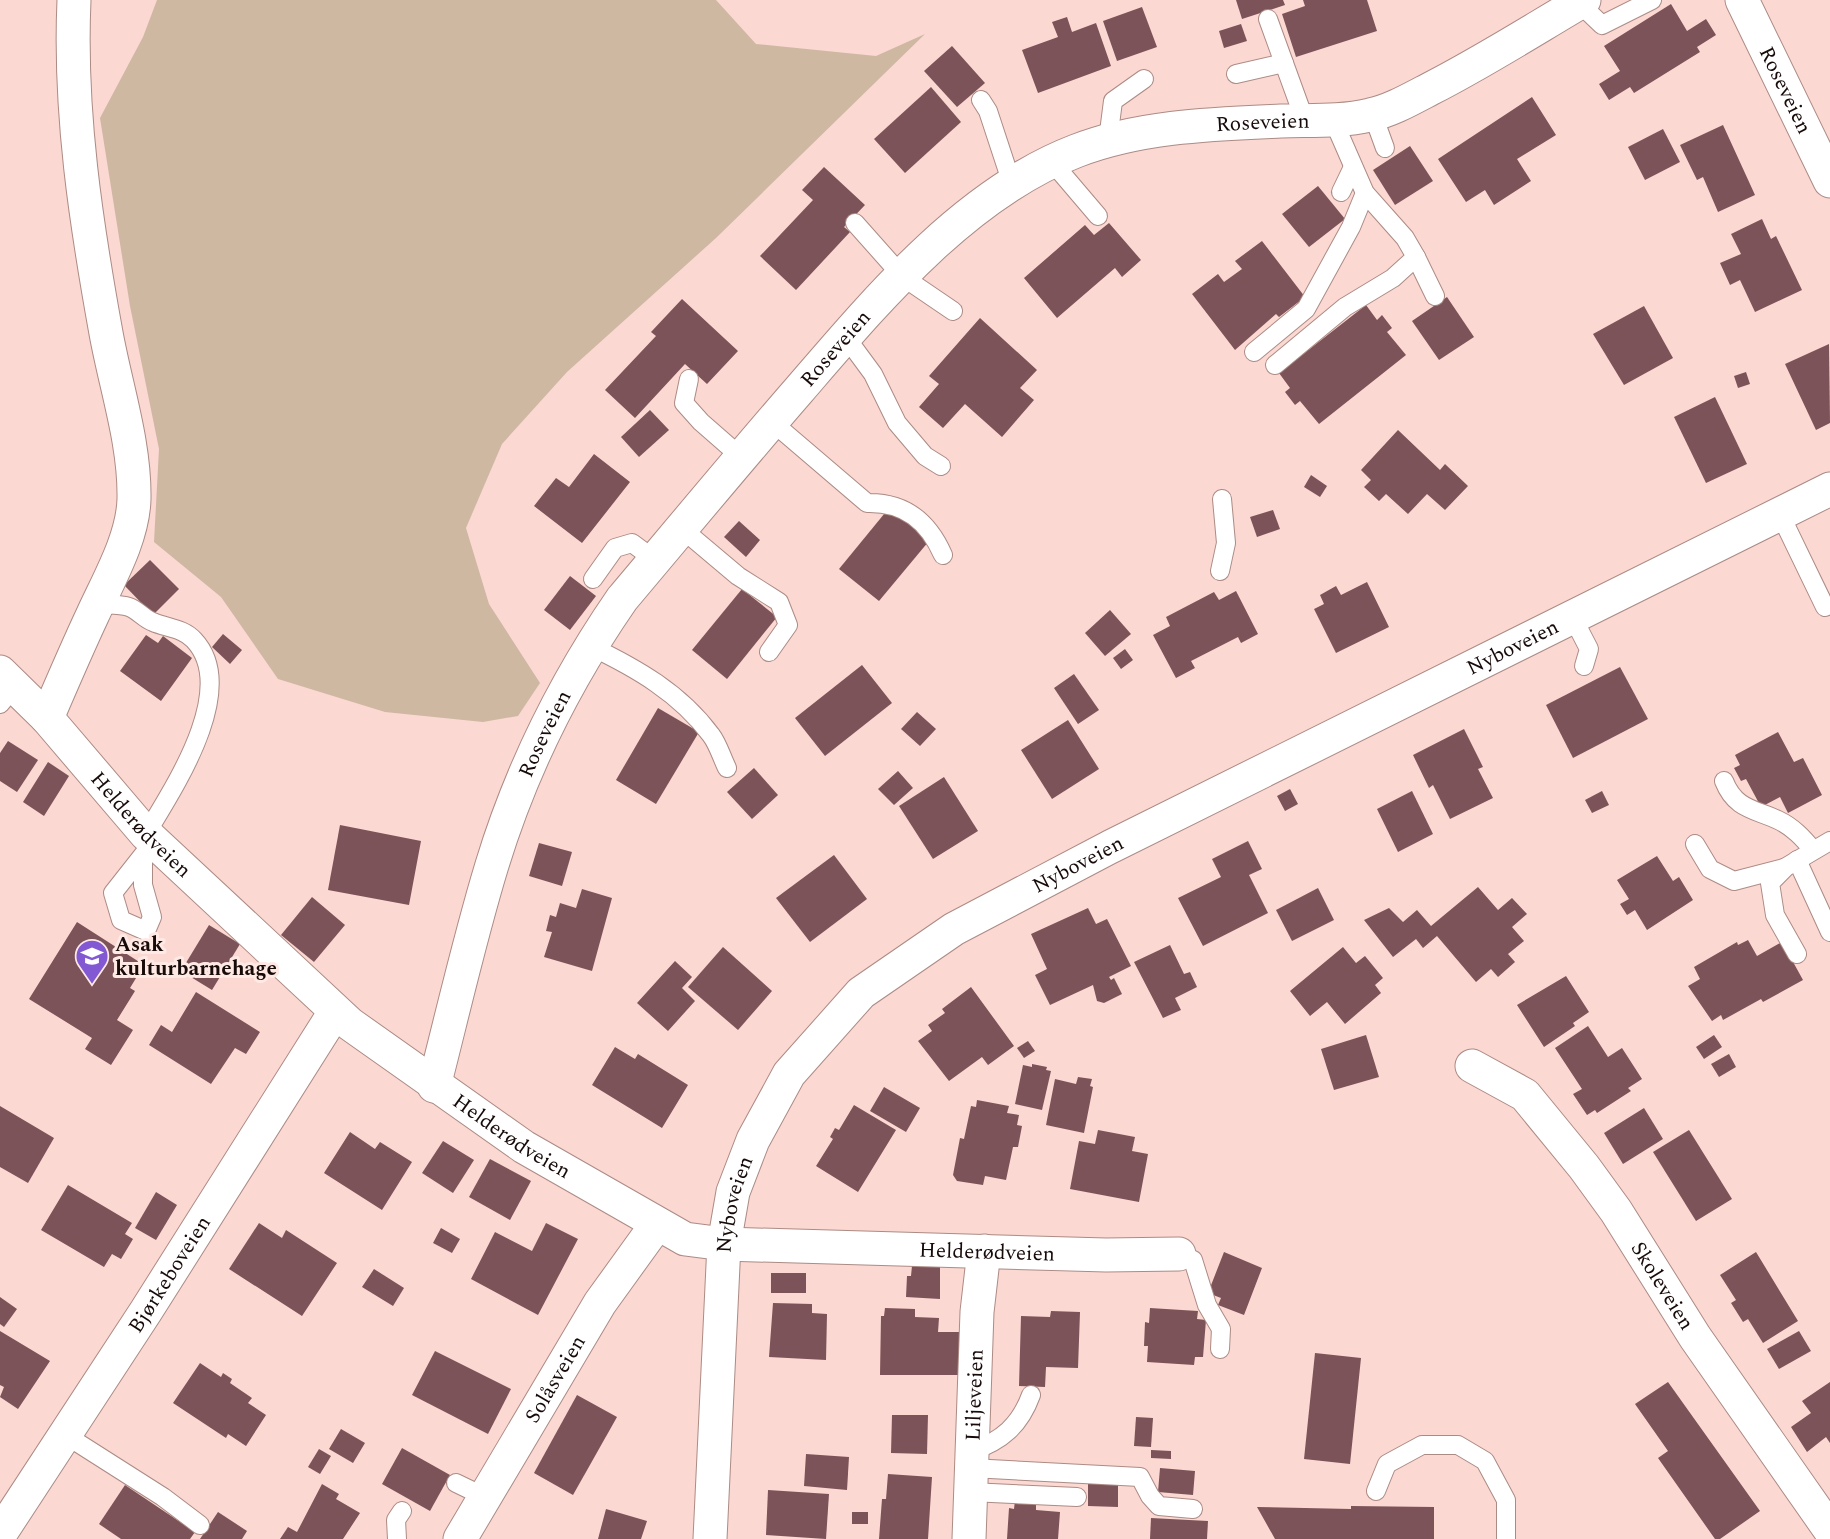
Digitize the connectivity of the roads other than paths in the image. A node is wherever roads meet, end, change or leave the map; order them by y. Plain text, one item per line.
1 (74, 0) edge
2 (1652, 0) edge
3 (1742, 0) edge
4 (1582, 2) edge
5 (1268, 19) dead end
6 (1284, 63) junction
7 (1236, 74) dead end
8 (1144, 79) dead end
9 (981, 100) dead end
10 (1372, 115) junction
11 (1320, 121) junction
12 (1108, 140) junction
13 (1385, 148) dead end
14 (1052, 162) junction
15 (1353, 167) junction
16 (1830, 181) edge
17 (1012, 184) junction
18 (1341, 192) dead end
19 (1365, 193) junction
20 (1098, 216) dead end
21 (855, 223) dead end
22 (1416, 257) junction
23 (903, 276) junction
24 (1435, 296) dead end
25 (952, 311) dead end
26 (845, 336) junction
27 (1254, 352) dead end
28 (1275, 365) dead end
29 (689, 379) dead end
30 (771, 421) junction
31 (741, 457) junction
32 (941, 466) dead end
33 (1830, 489) edge
34 (1222, 498) dead end
35 (1780, 514) junction
36 (681, 528) junction
37 (943, 555) dead end
38 (655, 560) junction
39 (1220, 571) dead end
40 (593, 579) dead end
41 (97, 604) junction
42 (1825, 607) dead end
43 (1573, 618) junction
44 (590, 646) junction
45 (769, 652) dead end
46 (1584, 666) dead end
47 (5, 687) edge
48 (47, 717) junction
49 (726, 768) dead end
50 (1724, 781) dead end
51 (1830, 841) edge
52 (148, 844) junction
53 (1695, 844) dead end
54 (1813, 850) junction
55 (1791, 864) junction
56 (1830, 932) edge
57 (1797, 954) dead end
58 (335, 1012) junction
59 (1472, 1066) dead end
60 (434, 1086) junction
61 (657, 1224) junction
62 (724, 1244) junction
63 (984, 1251) junction
64 (1179, 1254) joint
65 (1220, 1349) dead end
66 (1031, 1395) dead end
67 (64, 1434) junction
68 (971, 1470) junction
69 (1376, 1491) dead end
70 (1077, 1497) dead end
71 (1193, 1509) dead end
72 (402, 1511) dead end
73 (200, 1525) dead end
74 (1830, 1530) edge
75 (0, 1534) edge
76 (397, 1539) edge
77 (460, 1539) edge
78 (710, 1539) edge
79 (969, 1539) edge
80 (1506, 1539) edge

1 - 41 street
2 - 4 lane
3 - 16 street, Roseveien
4 - 10 street, Roseveien
5 - 6 lane
6 - 7 lane
6 - 11 lane
8 - 12 lane
9 - 17 lane
10 - 11 street, Roseveien
10 - 13 lane
11 - 12 street, Roseveien
11 - 15 lane
12 - 14 street, Roseveien
14 - 17 street, Roseveien
14 - 20 lane
15 - 18 lane
15 - 19 lane
17 - 23 street, Roseveien
19 - 22 lane
19 - 27 lane
21 - 23 lane
22 - 24 lane
22 - 28 lane
23 - 25 lane
23 - 26 street, Roseveien
26 - 30 street, Roseveien
26 - 32 lane
29 - 31 lane
30 - 31 street, Roseveien
30 - 37 lane
31 - 36 street, Roseveien
33 - 35 street, Nyboveien
34 - 39 lane
35 - 42 lane
35 - 43 street, Nyboveien
36 - 38 street, Roseveien
36 - 45 lane
38 - 40 lane
38 - 44 street, Roseveien
41 - 48 street
41 - 52 lane
43 - 46 lane
43 - 62 street, Nyboveien
44 - 49 lane
44 - 60 street, Roseveien
47 - 48 street, Helderødveien
48 - 52 street, Helderødveien
50 - 54 lane
51 - 54 lane
52 - 58 street, Helderødveien
53 - 55 lane
54 - 55 lane
55 - 56 lane
55 - 57 lane
58 - 60 street, Helderødveien
58 - 67 street, Bjørkeboveien
59 - 74 street, Skoleveien
60 - 61 street, Helderødveien
61 - 62 street, Helderødveien
61 - 77 street, Solåsveien
62 - 63 street, Helderødveien
62 - 78 street, Nyboveien
63 - 64 street, Helderødveien
63 - 68 street, Liljeveien
64 - 65 lane
66 - 68 lane
67 - 73 lane
67 - 75 street, Bjørkeboveien
68 - 70 lane
68 - 71 lane
68 - 79 street, Liljeveien
69 - 80 lane
72 - 76 lane

